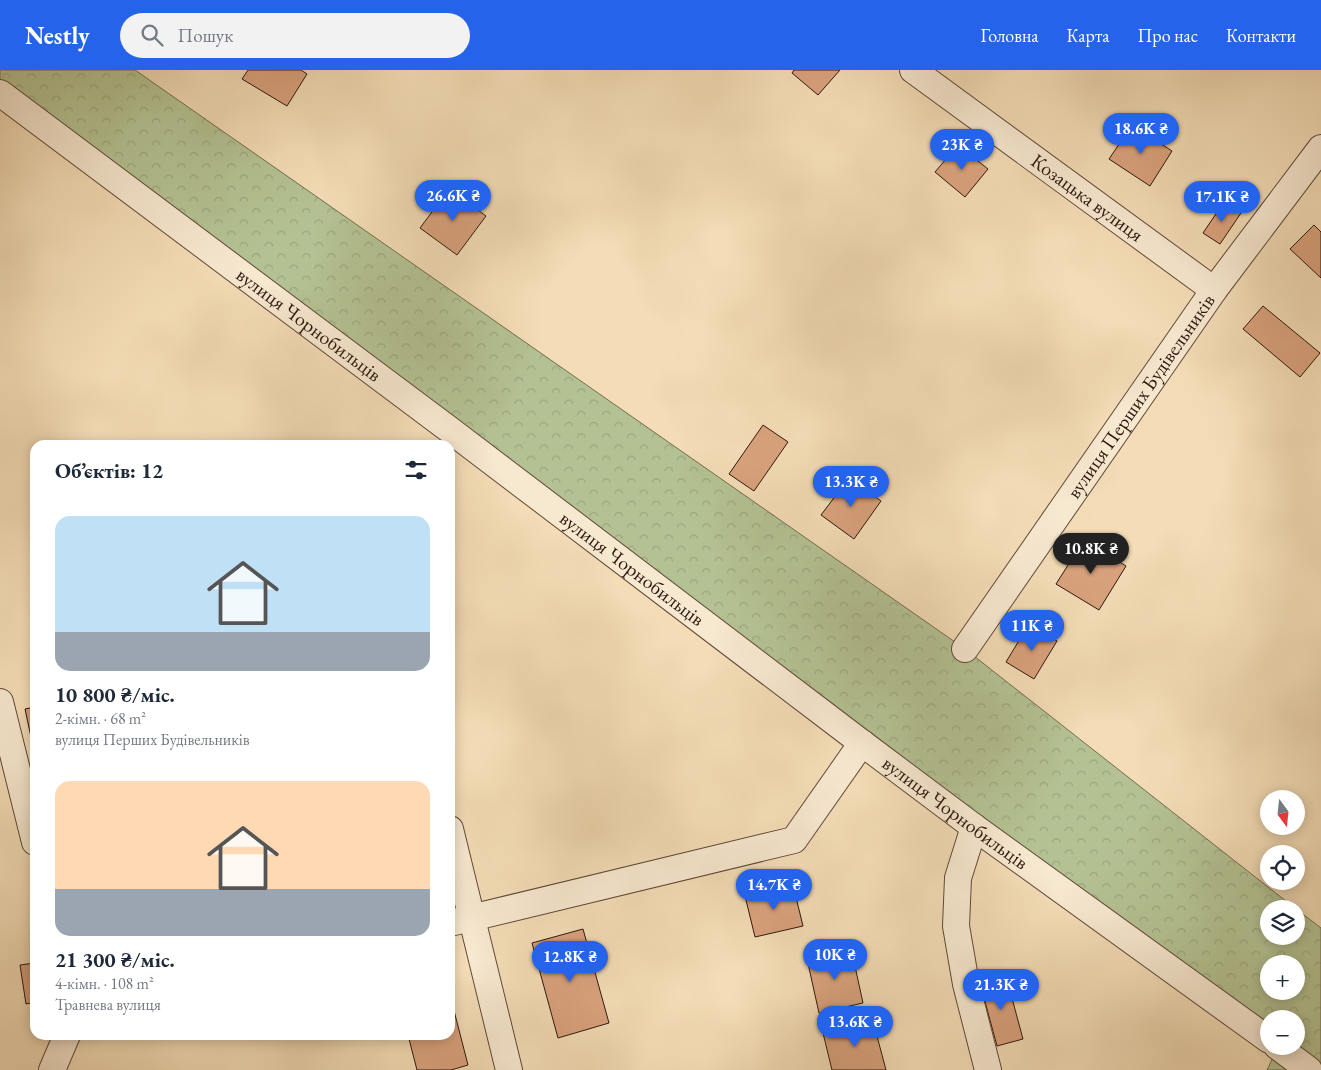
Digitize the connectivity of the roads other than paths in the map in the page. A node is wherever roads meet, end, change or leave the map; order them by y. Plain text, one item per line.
1 (913, 70) edge
2 (0, 92) edge
3 (1321, 148) edge
4 (1214, 290) junction
5 (448, 438) edge
6 (455, 443) edge
7 (965, 649) dead end
8 (0, 702) edge
9 (862, 743) junction
10 (30, 822) edge
11 (974, 827) junction
12 (455, 871) edge
13 (461, 921) edge
14 (1260, 1034) edge
15 (65, 1040) edge
16 (1289, 1055) edge
17 (52, 1070) edge
18 (509, 1070) edge
19 (988, 1070) edge
20 (1310, 1070) edge

1 - 4 street, Козацька вулиця
2 - 5 street, вулиця Чорнобильців
3 - 4 street, вулиця Перших Будівельників
4 - 7 street, вулиця Перших Будівельників
6 - 9 street, вулиця Чорнобильців
8 - 10 street
9 - 11 street, вулиця Чорнобильців
9 - 13 street
11 - 14 street, вулиця Чорнобильців
11 - 19 street
12 - 13 street
13 - 18 street
15 - 17 street
16 - 20 street

